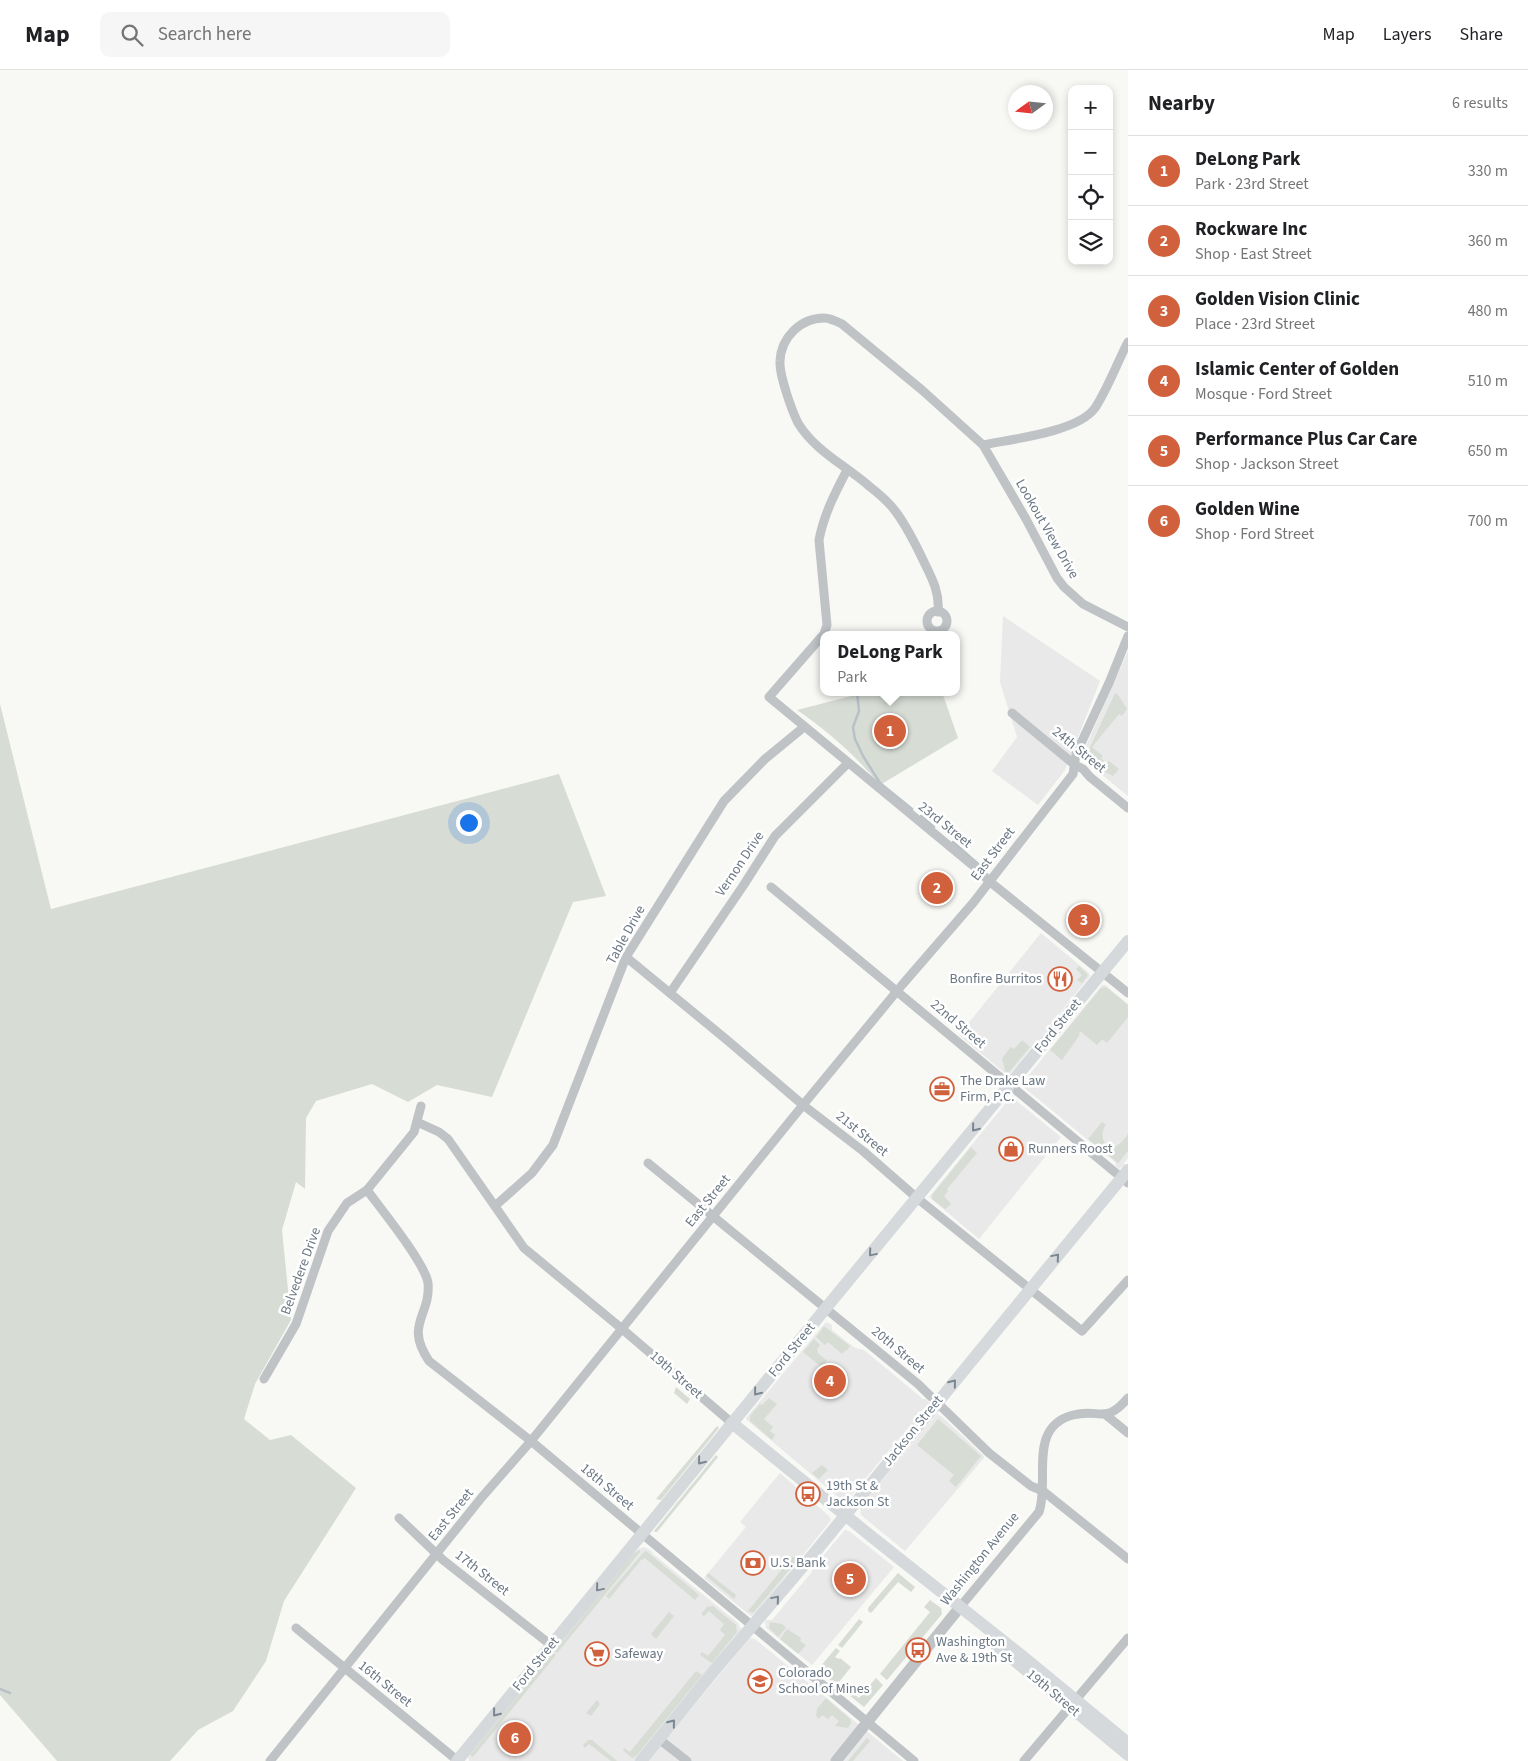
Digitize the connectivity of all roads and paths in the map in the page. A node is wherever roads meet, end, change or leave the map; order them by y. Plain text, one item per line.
1 (1128, 342) edge
2 (983, 445) junction
3 (847, 470) junction
4 (938, 612) dead end
5 (1128, 627) edge
6 (825, 631) edge
7 (1128, 636) edge
8 (820, 639) edge
9 (1012, 713) dead end
10 (804, 727) junction
11 (848, 763) junction
12 (1075, 765) junction
13 (1128, 808) edge
14 (990, 881) junction
15 (771, 887) dead end
16 (1128, 941) edge
17 (626, 957) junction
18 (1102, 971) junction
19 (898, 990) junction
20 (670, 993) junction
21 (1128, 993) edge
22 (1010, 1085) junction
23 (804, 1105) junction
24 (421, 1106) dead end
25 (417, 1122) junction
26 (648, 1163) dead end
27 (1126, 1177) edge
28 (367, 1190) junction
29 (917, 1198) junction
30 (495, 1206) junction
31 (714, 1216) junction
32 (1128, 1280) edge
33 (1029, 1290) junction
34 (826, 1308) junction
35 (621, 1328) junction
36 (264, 1380) dead end
37 (1128, 1398) edge
38 (936, 1403) junction
39 (1106, 1415) junction
40 (732, 1423) junction
41 (1128, 1432) edge
42 (530, 1441) junction
43 (1043, 1491) junction
44 (845, 1516) junction
45 (399, 1518) dead end
46 (643, 1534) junction
47 (437, 1554) junction
48 (1128, 1559) edge
49 (960, 1607) junction
50 (753, 1627) junction
51 (296, 1628) dead end
52 (1128, 1638) edge
53 (551, 1646) junction
54 (345, 1669) junction
55 (1073, 1704) junction
56 (868, 1723) junction
57 (660, 1739) junction
58 (1128, 1743) edge
59 (1128, 1755) edge
60 (270, 1761) edge
61 (457, 1761) edge
62 (641, 1761) edge
63 (687, 1761) edge
64 (836, 1761) edge
65 (914, 1761) edge
66 (1024, 1761) edge

1 - 2 street
2 - 3 street, Lookout View Drive
2 - 5 street, Lookout View Drive
3 - 4 street, Lookout View Drive
3 - 6 street, 23rd Street
7 - 12 street, East Street
8 - 10 street, 23rd Street
9 - 12 street, 24th Street
10 - 11 street, 23rd Street
10 - 17 street, Table Drive
11 - 14 street, 23rd Street
11 - 20 street, Vernon Drive
12 - 13 street, 24th Street
12 - 14 street, East Street
14 - 18 street, 23rd Street
14 - 19 street, East Street
15 - 19 street, 22nd Street
16 - 18 main road, Ford Street
17 - 20 street, 21st Street
17 - 30 street, Table Drive
18 - 21 street, 23rd Street
18 - 22 main road, Ford Street
19 - 22 street, 22nd Street
19 - 23 street, East Street
20 - 23 street, 21st Street
22 - 27 street, 22nd Street
22 -> 29 main road, Ford Street
23 - 29 street, 21st Street
23 - 31 street, East Street
24 - 25 street, Belvedere Drive
25 - 28 street, Belvedere Drive
25 - 30 street, 19th Street
26 - 31 street, 20th Street
33 -> 27 main road, Jackson Street
28 - 36 street, Belvedere Drive
28 - 42 street, 18th Street
29 - 33 street, 21st Street
29 -> 34 main road, Ford Street
30 - 35 street, 19th Street
31 - 34 street, 20th Street
31 - 35 street, East Street
32 - 33 street, 21st Street
38 -> 33 main road, Jackson Street
34 - 38 street, 20th Street
34 -> 40 main road, Ford Street
35 - 40 street, 19th Street
35 - 42 street, East Street
37 - 39 street
38 - 43 street, 20th Street
38 - 44 main road, Jackson Street
39 - 41 street
39 - 43 street, Washington Avenue
40 - 44 main road, 19th Street
40 -> 46 main road, Ford Street
42 - 46 street, 18th Street
42 - 47 street, East Street
43 - 48 street, 20th Street
43 - 49 street, Washington Avenue
44 - 49 main road, 19th Street
50 -> 44 main road, Jackson Street
45 - 47 street, 17th Street
46 - 50 street, 18th Street
46 -> 53 main road, Ford Street
47 - 53 street, 17th Street
47 - 54 street, East Street
49 - 55 main road, 19th Street
49 - 56 street, Washington Avenue
50 - 56 street, 18th Street
57 -> 50 main road, Jackson Street
51 - 54 street, 16th Street
52 - 55 street
53 -> 61 main road, Ford Street
54 - 60 street, East Street
54 - 61 street, 16th Street
55 - 58 main road, 19th Street
55 - 59 main road, 19th Street
55 - 66 street
56 - 64 street, Washington Avenue
56 - 65 street, 18th Street
57 - 62 main road, Jackson Street
57 - 63 street

